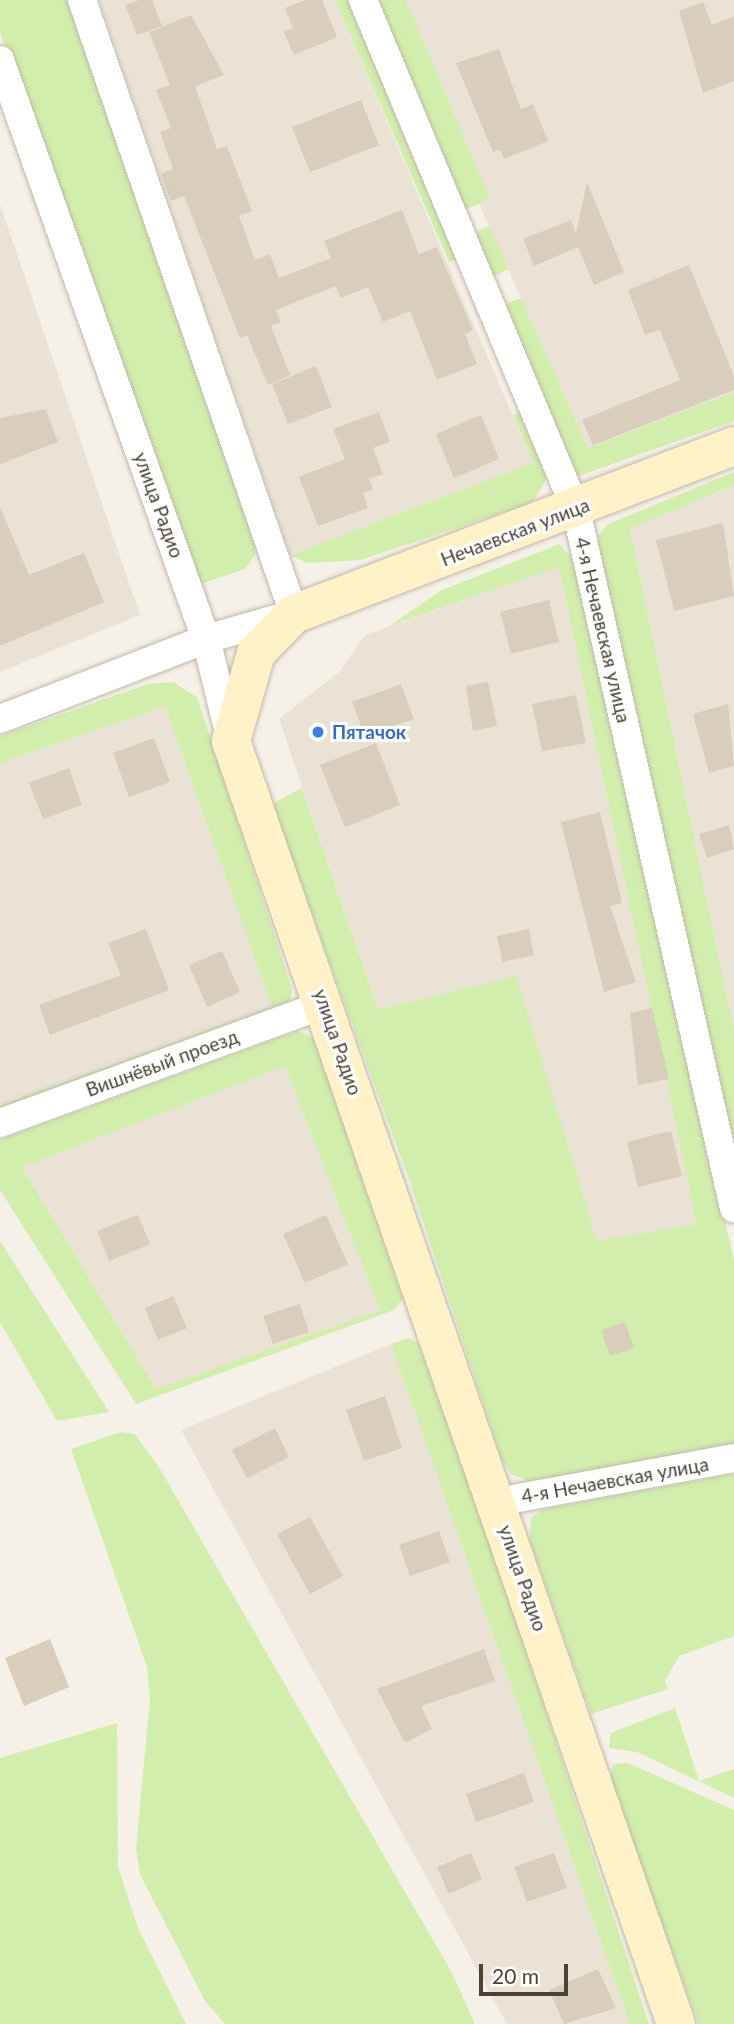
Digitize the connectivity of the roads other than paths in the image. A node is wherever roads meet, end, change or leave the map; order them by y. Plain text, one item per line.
1 (82, 0) edge
2 (363, 0) edge
3 (0, 60) edge
4 (734, 446) edge
5 (576, 510) junction
6 (294, 614) junction
7 (206, 639) junction
8 (0, 719) edge
9 (231, 741) junction
10 (325, 1004) junction
11 (0, 1123) edge
12 (734, 1208) edge
13 (734, 1458) edge
14 (497, 1502) junction
15 (677, 2024) edge

1 - 6 street
2 - 5 street, 4-я Нечаевская улица
3 - 7 street, улица Радио
4 - 5 street, Нечаевская улица
5 - 6 street, Нечаевская улица
5 - 12 street, 4-я Нечаевская улица
6 - 7 street
6 - 9 street
7 - 8 street
7 - 9 street, улица Радио
9 - 10 street, улица Радио
10 - 11 street, Вишнёвый проезд
10 - 14 street, улица Радио
13 - 14 street, 4-я Нечаевская улица
14 - 15 street, улица Радио

